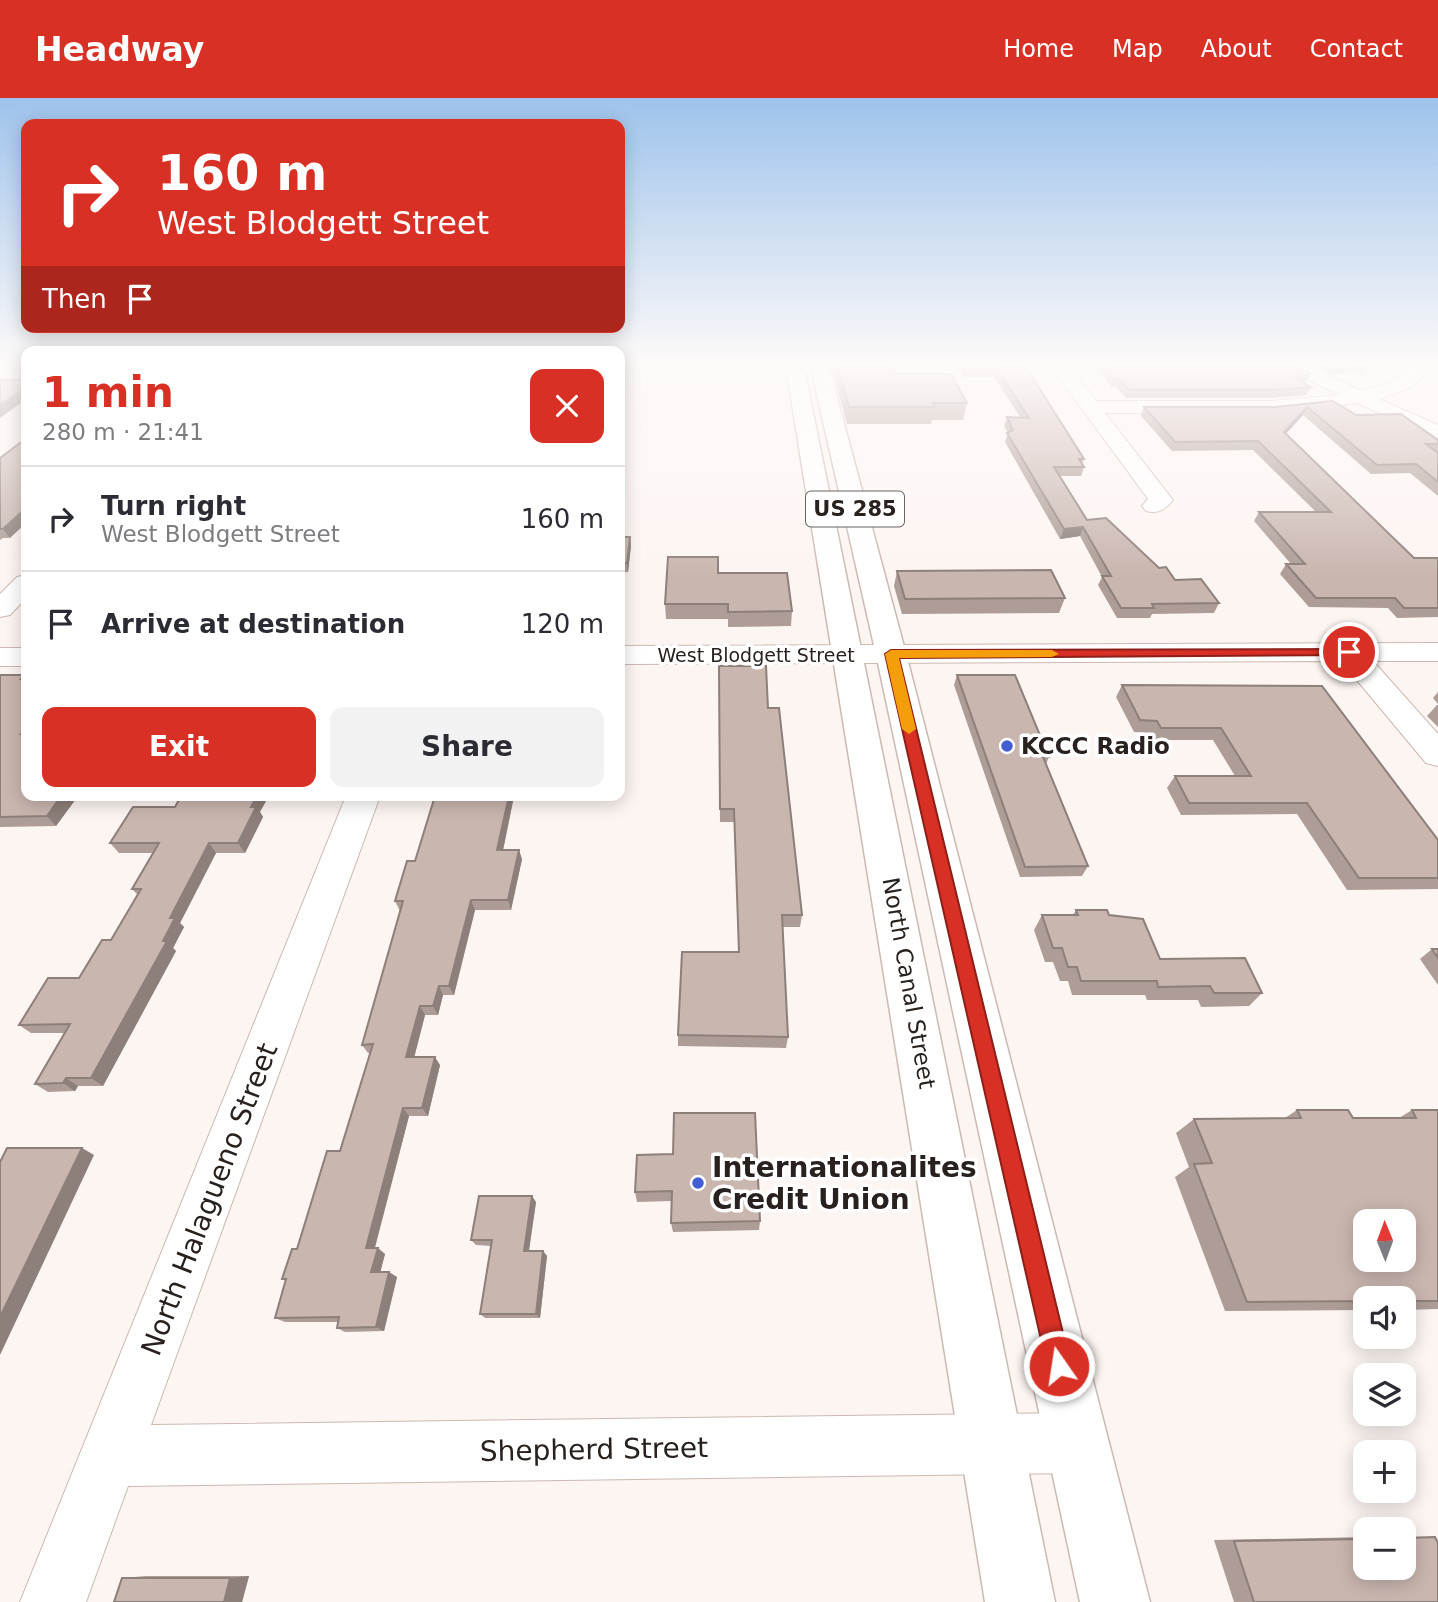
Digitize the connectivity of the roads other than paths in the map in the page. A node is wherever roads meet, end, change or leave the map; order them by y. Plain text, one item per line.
1 (812, 434) edge
2 (831, 434) edge
3 (1111, 434) edge
4 (1154, 506) dead end
5 (21, 588) edge
6 (0, 609) edge
7 (1349, 652) junction
8 (1438, 652) edge
9 (870, 654) junction
10 (625, 655) edge
11 (0, 657) edge
12 (21, 657) edge
13 (1438, 755) edge
14 (361, 801) edge
15 (992, 1443) junction
16 (1077, 1443) junction
17 (111, 1456) junction
18 (53, 1602) edge
19 (1020, 1602) edge
20 (1115, 1602) edge

1 - 9 highway, North Canal Street / US 285
2 - 9 highway, North Canal Street / US 285
3 - 4 street
5 - 6 street
7 - 8 street, West Blodgett Street
7 - 9 street, West Blodgett Street
7 - 13 street
9 - 10 street, West Blodgett Street
9 - 15 highway, North Canal Street / US 285
9 - 16 highway, North Canal Street / US 285
11 - 12 street
14 - 17 street, North Halagueno Street
15 - 16 street, Shepherd Street
15 - 17 street, Shepherd Street
15 - 19 highway, North Canal Street / US 285
16 - 20 highway, North Canal Street / US 285
17 - 18 street, North Halagueno Street

